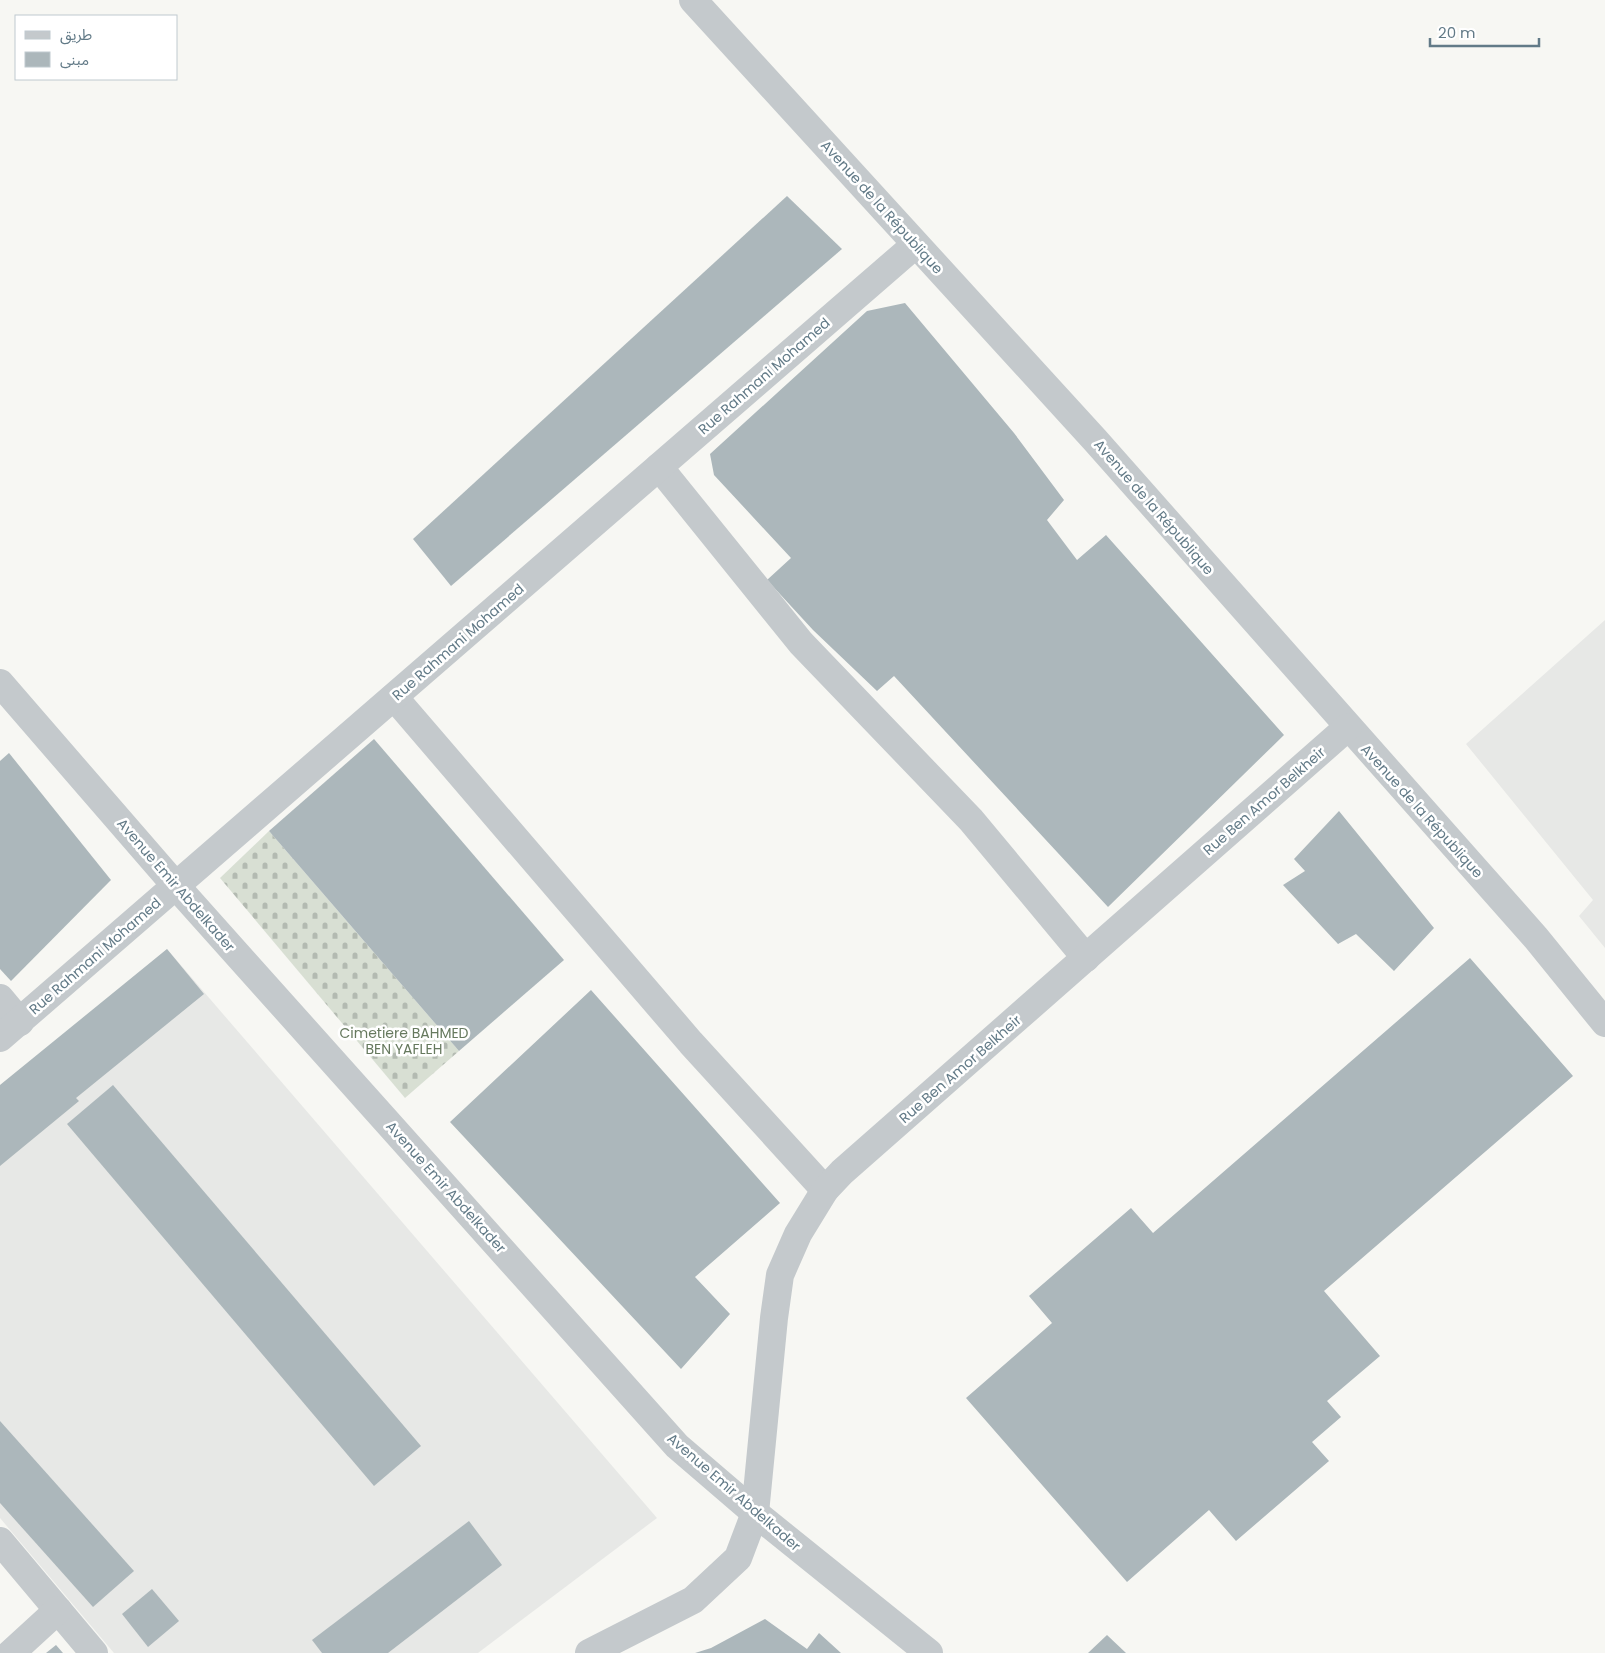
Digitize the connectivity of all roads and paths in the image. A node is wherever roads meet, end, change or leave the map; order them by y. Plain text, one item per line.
1 (693, 0) edge
2 (915, 245) junction
3 (659, 467) junction
4 (0, 683) edge
5 (394, 697) junction
6 (1348, 727) junction
7 (176, 886) junction
8 (1086, 958) junction
9 (0, 998) edge
10 (1605, 1023) edge
11 (10, 1030) edge
12 (825, 1190) junction
13 (755, 1513) junction
14 (0, 1541) edge
15 (58, 1610) junction
16 (11, 1653) edge
17 (94, 1653) edge
18 (590, 1653) edge
19 (929, 1653) edge

1 - 2 street, Avenue de la République
2 - 3 street, Rue Rahmani Mohamed
2 - 6 street, Avenue de la République
3 - 5 street, Rue Rahmani Mohamed
3 - 8 street
4 - 7 street, Avenue Emir Abdelkader
5 - 7 street, Rue Rahmani Mohamed
5 - 12 street
6 - 8 street, Rue Ben Amor Belkheir
6 - 10 street, Avenue de la République
7 - 11 street, Rue Rahmani Mohamed
7 - 13 street, Avenue Emir Abdelkader
8 - 12 street, Rue Ben Amor Belkheir
9 - 11 street
12 - 13 street, Rue Ben Amor Belkheir
13 - 18 street, Rue Ben Amor Belkheir
13 - 19 street, Avenue Emir Abdelkader
14 - 15 street
15 - 16 street
15 - 17 street

